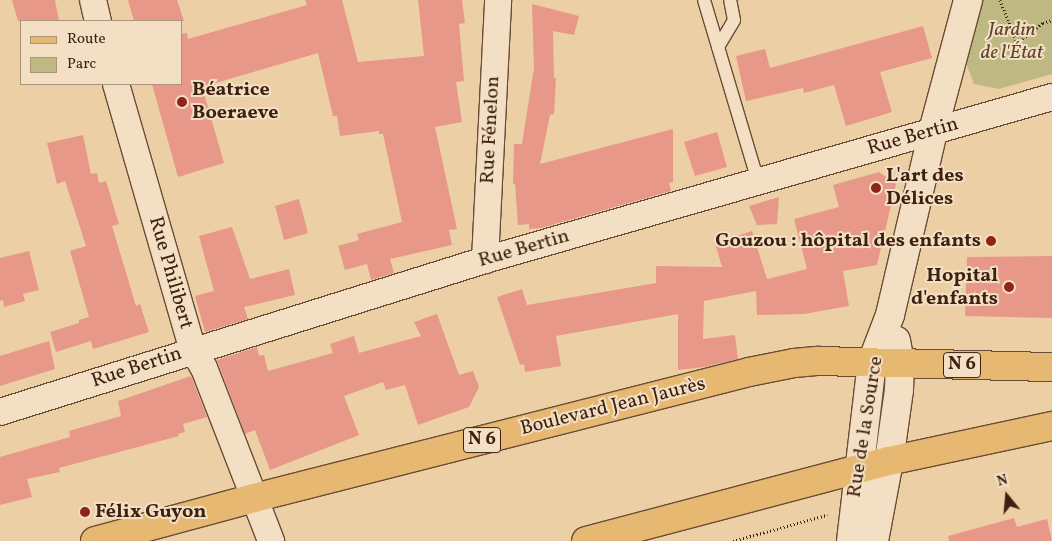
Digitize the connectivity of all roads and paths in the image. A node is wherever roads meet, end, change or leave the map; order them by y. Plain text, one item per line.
1 (93, 0) edge
2 (498, 0) edge
3 (704, 0) edge
4 (730, 0) edge
5 (968, 0) edge
6 (1000, 0) edge
7 (98, 20) edge
8 (1052, 20) edge
9 (718, 46) junction
10 (116, 85) edge
11 (1052, 97) edge
12 (933, 131) junction
13 (758, 182) junction
14 (485, 260) junction
15 (890, 315) junction
16 (192, 350) junction
17 (872, 362) junction
18 (900, 363) junction
19 (1052, 367) edge
20 (0, 412) edge
21 (1052, 426) edge
22 (889, 461) junction
23 (858, 470) junction
24 (254, 498) junction
25 (854, 507) junction
26 (95, 541) edge
27 (271, 541) edge
28 (586, 541) edge
29 (733, 541) edge
30 (851, 541) edge
31 (874, 541) edge

1 - 7 street
2 - 14 street, Rue Fénelon
3 - 9 lane
4 - 9 lane
5 - 12 main road, Rue de la Source
6 - 8 path
9 - 13 lane
10 - 16 street, Rue Philibert
11 - 12 street, Rue Bertin
12 - 13 street, Rue Bertin
12 - 15 main road, Rue de la Source
13 - 14 street, Rue Bertin
14 - 16 street, Rue Bertin
15 - 17 main road, Rue de la Source
15 - 18 main road, Rue de la Source
16 - 20 street, Rue Bertin
16 - 24 street, Rue Philibert
17 - 18 main road, Boulevard Jean Jaurès / N 6
17 - 23 main road, Rue de la Source
17 - 24 main road, Boulevard Jean Jaurès / N 6
18 - 19 main road, Boulevard Jean Jaurès / N 6
18 - 22 main road, Rue de la Source
21 - 22 main road
22 - 23 main road
22 - 31 main road, Rue de la Source
23 - 25 main road, Rue de la Source
23 - 28 main road
24 - 26 main road, Boulevard Jean Jaurès / N 6
24 - 27 street, Rue Philibert
25 - 29 path
25 - 30 main road, Rue de la Source

